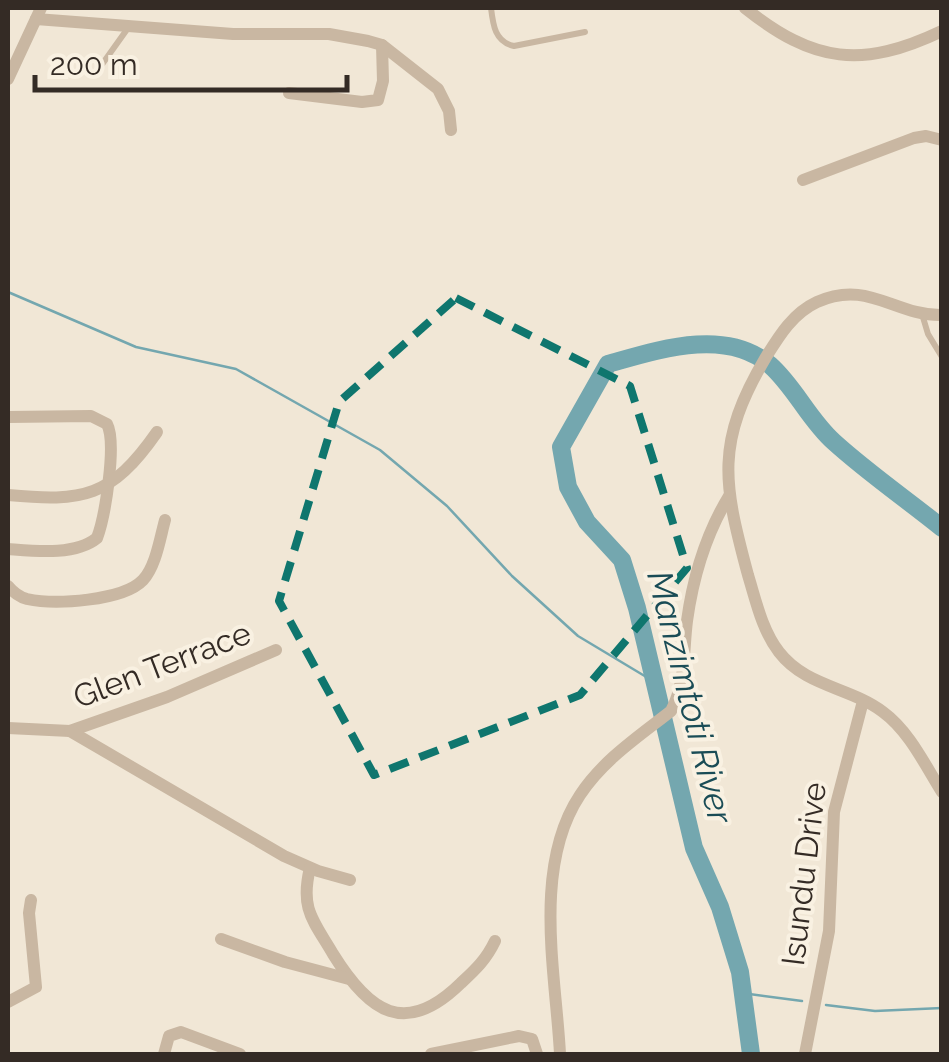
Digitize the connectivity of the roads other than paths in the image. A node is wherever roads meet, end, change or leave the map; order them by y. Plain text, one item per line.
1 (492, 8) edge
2 (746, 8) edge
3 (38, 13) edge
4 (128, 28) junction
5 (942, 30) edge
6 (585, 32) dead end
7 (382, 45) junction
8 (98, 70) dead end
9 (8, 79) edge
10 (289, 93) dead end
11 (451, 130) dead end
12 (942, 140) edge
13 (803, 180) dead end
14 (922, 314) junction
15 (942, 316) edge
16 (942, 357) edge
17 (8, 417) edge
18 (157, 432) dead end
19 (106, 486) junction
20 (8, 495) edge
21 (728, 496) junction
22 (165, 520) dead end
23 (8, 548) edge
24 (8, 586) edge
25 (276, 650) dead end
26 (863, 701) junction
27 (8, 728) edge
28 (70, 731) junction
29 (942, 792) edge
30 (310, 868) junction
31 (350, 880) dead end
32 (31, 900) dead end
33 (221, 938) dead end
34 (494, 942) dead end
35 (349, 979) junction
36 (8, 1002) edge
37 (164, 1054) edge
38 (240, 1054) edge
39 (431, 1054) edge
40 (537, 1054) edge
41 (560, 1054) edge
42 (805, 1054) edge

1 - 6 lane
2 - 5 street
3 - 4 street
3 - 9 street
4 - 7 street
4 - 8 lane
7 - 10 street
7 - 11 street
12 - 13 street
14 - 15 street
14 - 16 lane
14 - 21 street
17 - 19 street
18 - 19 street
19 - 20 street
19 - 23 street
21 - 26 street
21 - 41 street
22 - 24 street
25 - 28 street, Glen Terrace
26 - 29 street
26 - 42 street, Isundu Drive
27 - 28 street, Glen Terrace
28 - 30 street
30 - 31 street
30 - 35 street
32 - 36 street
33 - 35 street
34 - 35 street
37 - 38 street
39 - 40 street

